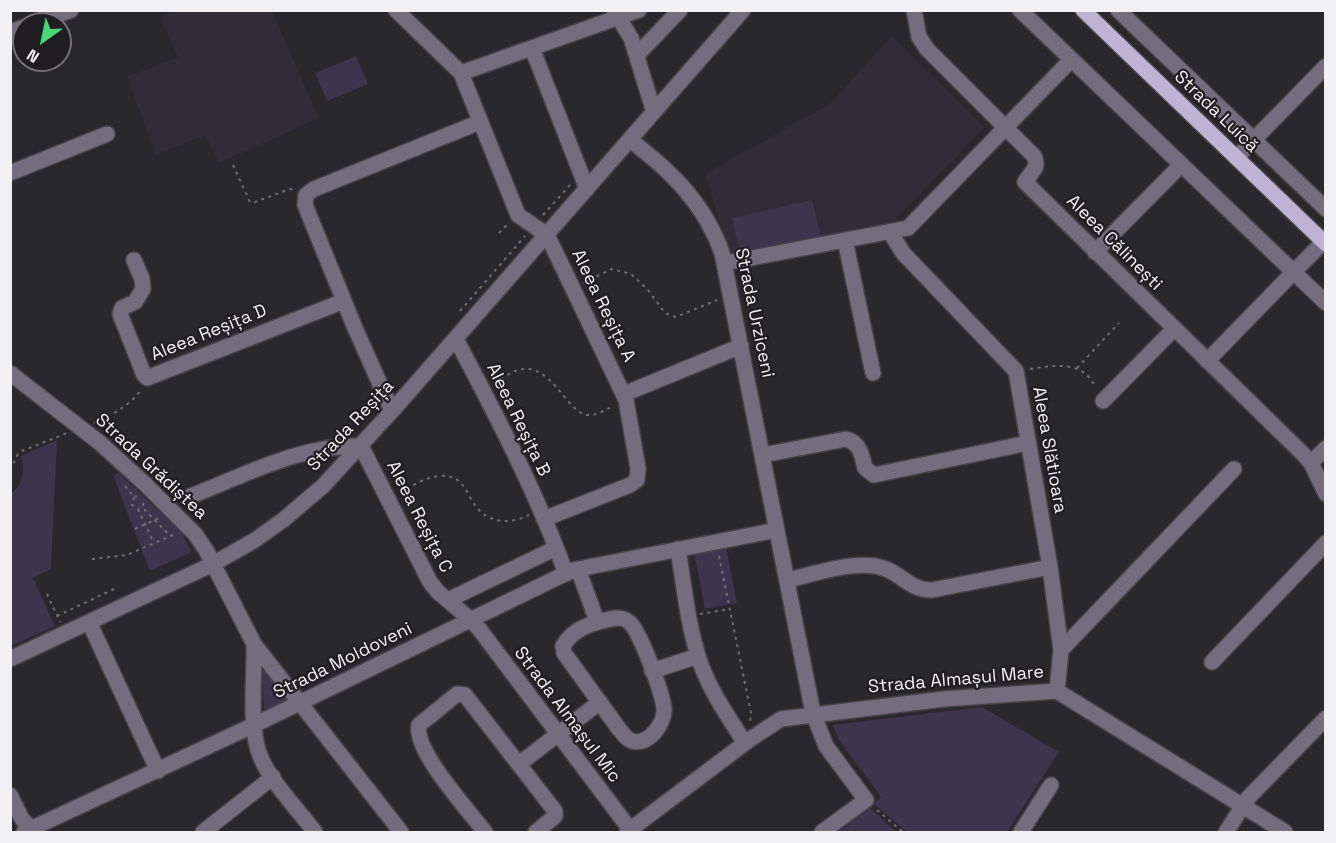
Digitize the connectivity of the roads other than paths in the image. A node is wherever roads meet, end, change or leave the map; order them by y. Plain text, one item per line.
1 (396, 10) edge
2 (639, 10) edge
3 (680, 10) edge
4 (743, 10) edge
5 (914, 10) edge
6 (1020, 10) edge
7 (1083, 10) edge
8 (1118, 10) edge
9 (617, 14) edge
10 (728, 17) edge
11 (532, 48) junction
12 (637, 55) junction
13 (1071, 60) junction
14 (1326, 66) edge
15 (461, 73) junction
16 (654, 112) junction
17 (480, 122) junction
18 (1006, 128) junction
19 (107, 134) dead end
20 (630, 140) junction
21 (1253, 141) junction
22 (1236, 158) junction
23 (1181, 165) junction
24 (10, 173) edge
25 (587, 189) junction
26 (1325, 208) edge
27 (1307, 226) junction
28 (890, 232) junction
29 (547, 236) junction
30 (845, 240) junction
31 (1324, 243) edge
32 (1095, 252) junction
33 (134, 260) dead end
34 (725, 263) junction
35 (1293, 273) junction
36 (344, 301) junction
37 (1326, 303) edge
38 (1174, 329) junction
39 (456, 339) junction
40 (741, 345) junction
41 (1207, 361) junction
42 (10, 373) edge
43 (873, 373) dead end
44 (625, 397) junction
45 (1103, 400) road end
46 (392, 411) junction
47 (1029, 443) junction
48 (361, 446) junction
49 (1326, 448) edge
50 (763, 455) junction
51 (1311, 463) junction
52 (1234, 469) dead end
53 (1326, 494) edge
54 (191, 496) dead end
55 (542, 515) junction
56 (777, 530) junction
57 (1326, 543) edge
58 (556, 548) junction
59 (678, 549) junction
60 (213, 564) junction
61 (1050, 567) junction
62 (572, 571) junction
63 (788, 580) junction
64 (448, 600) junction
65 (471, 620) junction
66 (597, 621) junction
67 (89, 622) junction
68 (254, 644) junction
69 (1061, 650) junction
70 (698, 656) junction
71 (10, 658) edge
72 (1212, 662) dead end
73 (652, 671) junction
74 (1057, 691) junction
75 (600, 702) junction
76 (300, 703) junction
77 (813, 713) junction
78 (1326, 718) edge
79 (254, 725) junction
80 (557, 734) junction
81 (747, 742) junction
82 (519, 764) junction
83 (158, 771) junction
84 (273, 777) junction
85 (1051, 785) dead end
86 (10, 795) edge
87 (1242, 806) junction
88 (30, 831) edge
89 (203, 832) edge
90 (315, 832) edge
91 (401, 832) edge
92 (485, 832) edge
93 (536, 832) edge
94 (630, 832) edge
95 (822, 832) edge
96 (1021, 832) edge
97 (1226, 832) edge
98 (1285, 832) edge

1 - 15 street
2 - 9 street
3 - 12 street
4 - 10 street, Strada Reșița
5 - 18 street, Aleea Călinești
6 - 13 street
7 - 22 main road, Strada Luică
8 - 21 street, Strada Luică
9 - 11 street
9 - 12 street
10 - 16 street, Strada Reșița
11 - 15 street
11 - 25 street
12 - 16 street
13 - 18 street
13 - 23 street
14 - 21 street
15 - 17 street
16 - 20 street, Strada Reșița
17 - 29 street
17 - 36 street
18 - 28 street
18 - 32 street, Aleea Călinești
19 - 24 street
20 - 25 street, Strada Reșița
20 - 34 street, Strada Urziceni
21 - 22 street
21 - 26 street, Strada Luică
22 - 27 main road, Strada Luică
23 - 32 street
23 - 35 street
25 - 29 street, Strada Reșița
26 - 27 street
27 - 31 main road, Strada Luică
28 - 30 street
28 - 47 street, Aleea Slătioara
29 - 39 street, Strada Reșița
29 - 44 street, Aleea Reșița A
30 - 34 street
30 - 43 street
31 - 35 street, Strada Luică
32 - 38 street, Aleea Călinești
33 - 36 street, Aleea Reșița D
34 - 40 street, Strada Urziceni
35 - 37 street
35 - 41 street, Strada Luică
36 - 46 street
38 - 41 street, Aleea Călinești
38 - 45 street
39 - 46 street, Strada Reșița
39 - 55 street, Aleea Reșița B
40 - 44 street
40 - 50 street, Strada Urziceni
41 - 51 street, Aleea Călinești
42 - 60 street, Strada Grădiștea
44 - 55 street
46 - 48 street, Strada Reșița
47 - 50 street
47 - 61 street, Aleea Slătioara
48 - 54 street
48 - 60 street, Strada Reșița
48 - 64 street, Aleea Reșița C
49 - 51 street
50 - 56 street, Strada Urziceni
51 - 53 street, Aleea Călinești
52 - 69 street
55 - 58 street, Aleea Reșița B
56 - 59 street, Strada Moldoveni
56 - 63 street, Strada Urziceni
57 - 72 street
58 - 62 street, Aleea Reșița B
58 - 64 street, Aleea Reșița C
59 - 62 street, Strada Moldoveni
59 - 70 street
60 - 67 street, Strada Reșița
60 - 68 street, Strada Grădiștea
61 - 63 street
61 - 69 street, Aleea Slătioara
62 - 65 street, Strada Moldoveni
62 - 66 street, Aleea Reșița B
63 - 77 street, Strada Urziceni
64 - 65 street, Aleea Reșița C
65 - 76 street, Strada Moldoveni
65 - 80 street, Strada Almașul Mic
66 - 73 street
66 - 75 street
67 - 71 street, Strada Reșița
67 - 83 street
68 - 76 street, Strada Grădiștea
68 - 79 street, Strada Grădiștea
69 - 74 street, Aleea Slătioara
70 - 73 street
70 - 81 street
73 - 75 street
74 - 77 street, Strada Almașul Mare
74 - 87 street, Strada Almașul Mare
75 - 80 street
76 - 79 street, Strada Moldoveni
76 - 91 street, Strada Grădiștea
77 - 81 street, Strada Almașul Mare
77 - 95 street, Strada Urziceni
78 - 87 street
79 - 83 street, Strada Moldoveni
79 - 84 street, Strada Grădiștea
80 - 82 street
80 - 94 street, Strada Almașul Mic
81 - 94 street, Strada Almașul Mare
82 - 92 street
82 - 93 street
83 - 88 street, Strada Moldoveni
84 - 89 street
84 - 90 street, Strada Grădiștea
85 - 96 street
86 - 88 street
87 - 97 street
87 - 98 street, Strada Almașul Mare

